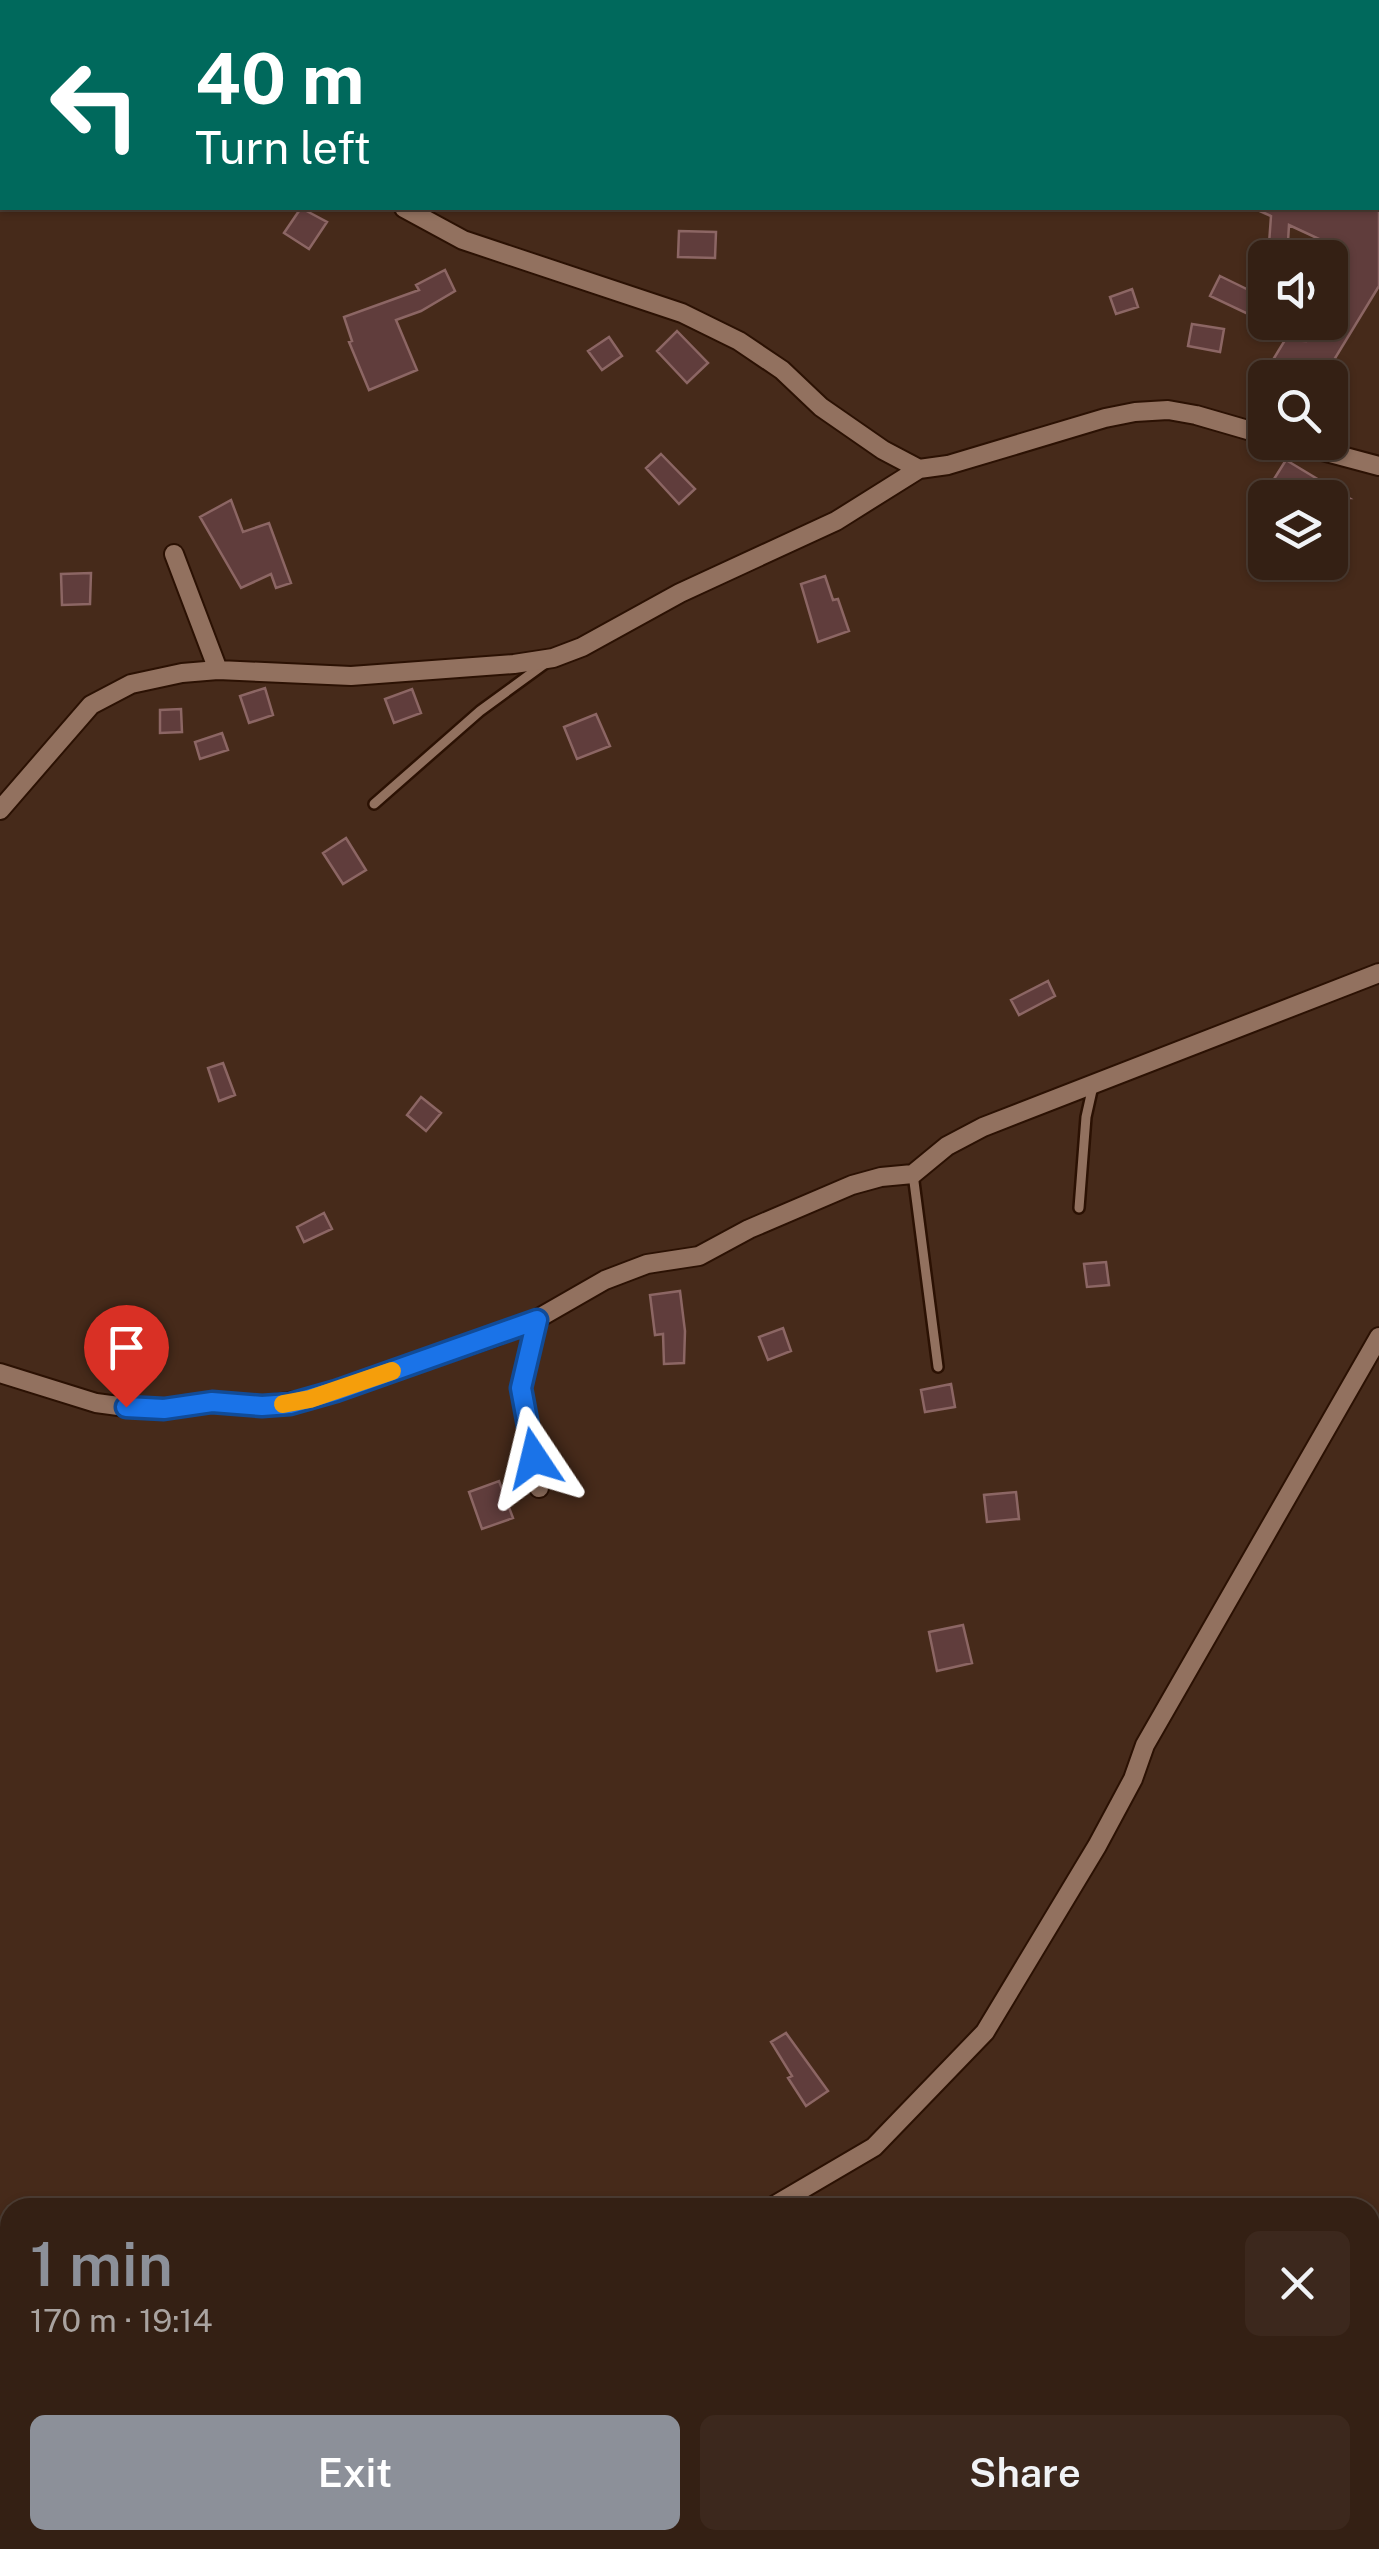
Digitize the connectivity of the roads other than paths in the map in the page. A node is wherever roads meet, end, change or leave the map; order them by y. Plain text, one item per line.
1 (408, 210) edge
2 (1248, 430) edge
3 (1348, 458) edge
4 (1379, 466) edge
5 (919, 469) junction
6 (174, 554) dead end
7 (553, 658) junction
8 (218, 670) junction
9 (374, 804) dead end
10 (0, 810) edge
11 (1379, 973) edge
12 (1092, 1086) junction
13 (913, 1174) junction
14 (1078, 1208) dead end
15 (537, 1320) junction
16 (1379, 1337) edge
17 (938, 1367) dead end
18 (0, 1373) edge
19 (539, 1488) dead end
20 (787, 2198) edge

1 - 5 street
2 - 5 street
3 - 4 street
5 - 7 street
6 - 8 street
7 - 8 street
7 - 9 lane
8 - 10 street
11 - 12 street
12 - 13 street
12 - 14 lane
13 - 15 street
13 - 17 lane
15 - 18 street
15 - 19 street
16 - 20 street

